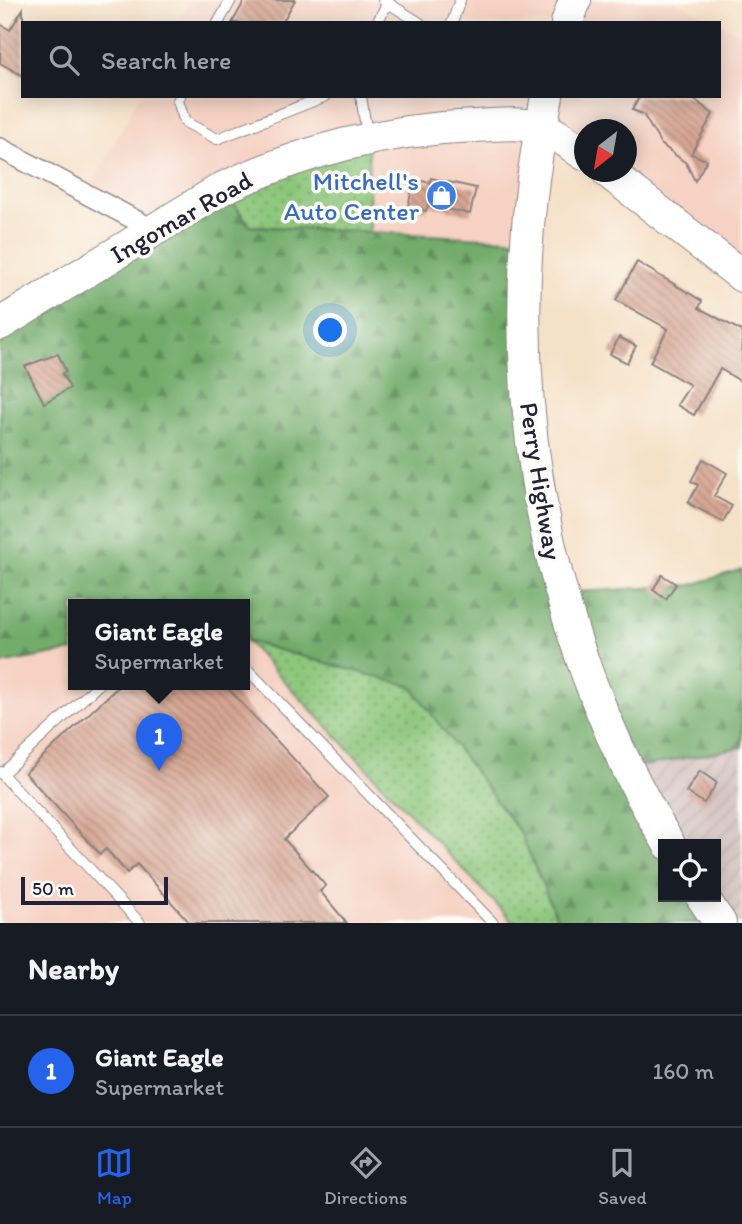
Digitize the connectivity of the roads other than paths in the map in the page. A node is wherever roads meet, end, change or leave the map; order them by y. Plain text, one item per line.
1 (231, 0) edge
2 (460, 0) edge
3 (575, 0) edge
4 (387, 1) edge
5 (219, 21) edge
6 (378, 21) edge
7 (417, 21) edge
8 (453, 21) edge
9 (568, 21) edge
10 (179, 98) edge
11 (322, 98) edge
12 (361, 98) edge
13 (547, 98) edge
14 (541, 127) junction
15 (368, 137) junction
16 (0, 148) edge
17 (574, 148) edge
18 (621, 182) edge
19 (154, 230) junction
20 (742, 276) edge
21 (0, 324) edge
22 (250, 672) edge
23 (92, 690) edge
24 (1, 773) edge
25 (666, 839) edge
26 (705, 902) edge
27 (140, 923) edge
28 (493, 923) edge
29 (720, 923) edge

1 - 5 lane
2 - 8 lane
3 - 9 main road
4 - 6 lane
4 - 7 lane
10 - 11 lane
12 - 15 lane
13 - 14 main road, Perry Highway
14 - 15 main road, Ingomar Road
14 - 17 main road
14 - 25 main road, Perry Highway
15 - 19 main road, Ingomar Road
16 - 19 street
18 - 20 main road
19 - 21 main road, Ingomar Road
22 - 28 lane
23 - 24 lane
24 - 27 lane
26 - 29 main road

